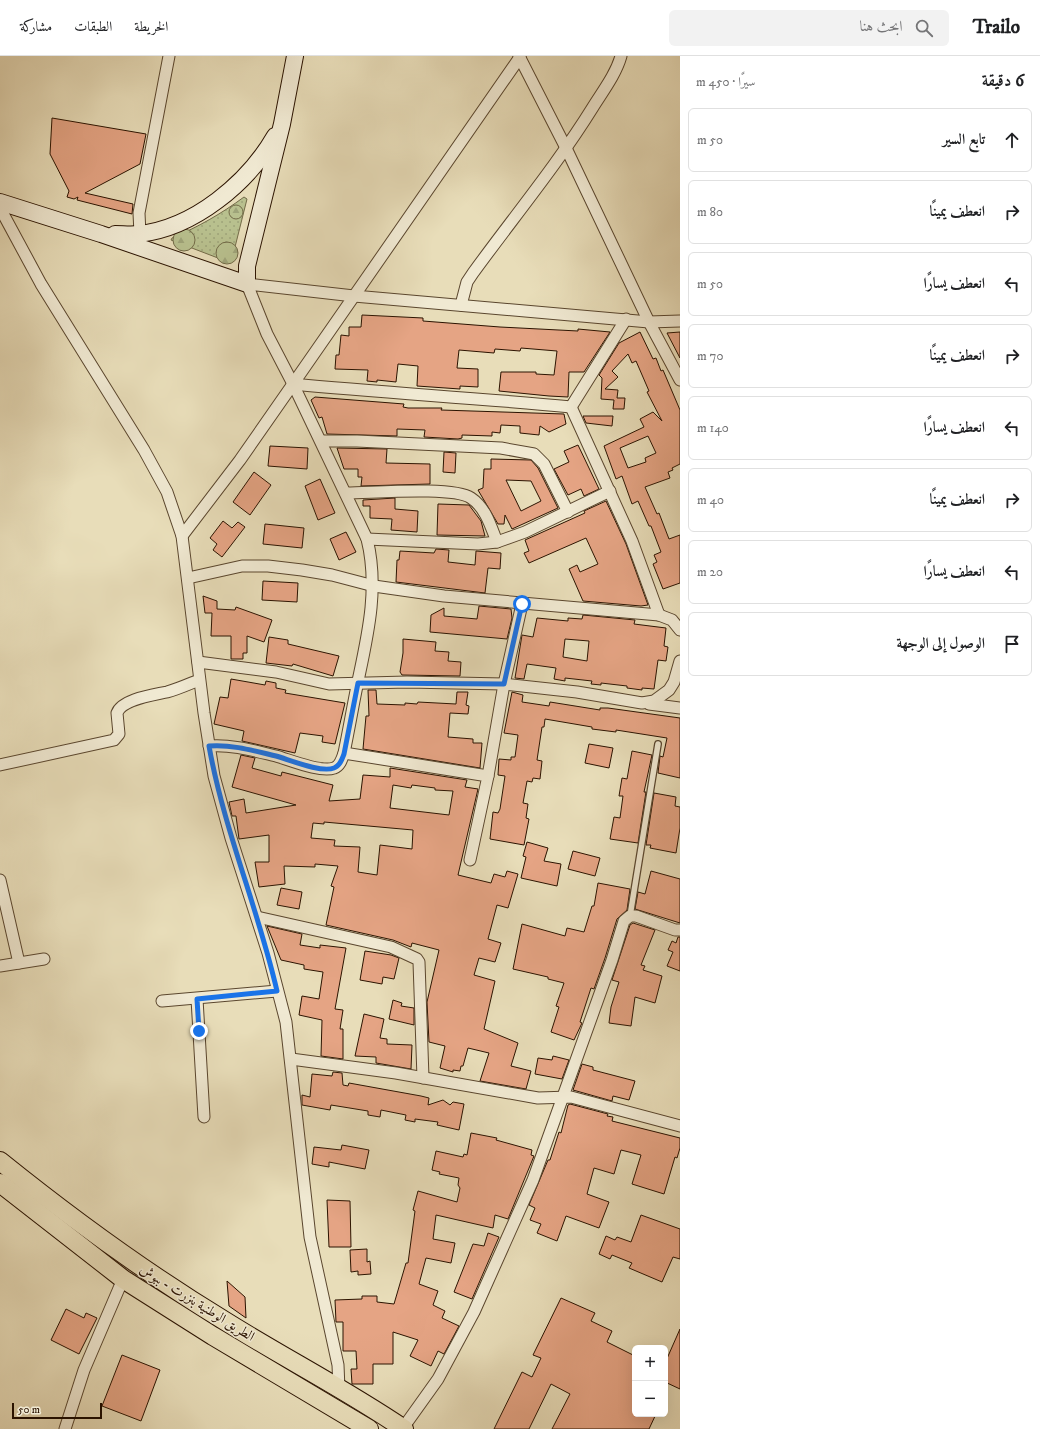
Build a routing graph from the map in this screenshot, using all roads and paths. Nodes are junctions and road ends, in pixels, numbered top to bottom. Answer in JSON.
{"nodes":[{"id":1,"x":169,"y":56,"type":"edge"},
{"id":2,"x":295,"y":56,"type":"edge"},
{"id":3,"x":621,"y":56,"type":"edge"},
{"id":4,"x":520,"y":57,"type":"edge"},
{"id":5,"x":282,"y":124,"type":"junction"},
{"id":6,"x":566,"y":148,"type":"junction"},
{"id":7,"x":0,"y":202,"type":"edge"},
{"id":8,"x":0,"y":208,"type":"edge"},
{"id":9,"x":101,"y":234,"type":"junction"},
{"id":10,"x":140,"y":234,"type":"junction"},
{"id":11,"x":247,"y":284,"type":"junction"},
{"id":12,"x":354,"y":296,"type":"junction"},
{"id":13,"x":461,"y":305,"type":"junction"},
{"id":14,"x":626,"y":319,"type":"junction"},
{"id":15,"x":680,"y":321,"type":"edge"},
{"id":16,"x":649,"y":322,"type":"junction"},
{"id":17,"x":680,"y":380,"type":"edge"},
{"id":18,"x":293,"y":384,"type":"junction"},
{"id":19,"x":571,"y":406,"type":"junction"},
{"id":20,"x":321,"y":441,"type":"junction"},
{"id":21,"x":610,"y":491,"type":"junction"},
{"id":22,"x":347,"y":494,"type":"junction"},
{"id":23,"x":568,"y":512,"type":"junction"},
{"id":24,"x":182,"y":536,"type":"junction"},
{"id":25,"x":367,"y":539,"type":"junction"},
{"id":26,"x":497,"y":542,"type":"junction"},
{"id":27,"x":188,"y":578,"type":"junction"},
{"id":28,"x":374,"y":586,"type":"junction"},
{"id":29,"x":522,"y":604,"type":"junction"},
{"id":30,"x":659,"y":614,"type":"junction"},
{"id":31,"x":680,"y":630,"type":"edge"},
{"id":32,"x":680,"y":661,"type":"edge"},
{"id":33,"x":198,"y":662,"type":"junction"},
{"id":34,"x":199,"y":680,"type":"junction"},
{"id":35,"x":358,"y":683,"type":"junction"},
{"id":36,"x":504,"y":684,"type":"junction"},
{"id":37,"x":642,"y":703,"type":"junction"},
{"id":38,"x":680,"y":708,"type":"edge"},
{"id":39,"x":658,"y":744,"type":"dead end"},
{"id":40,"x":209,"y":746,"type":"junction"},
{"id":41,"x":344,"y":754,"type":"junction"},
{"id":42,"x":0,"y":765,"type":"edge"},
{"id":43,"x":488,"y":776,"type":"junction"},
{"id":44,"x":470,"y":860,"type":"dead end"},
{"id":45,"x":0,"y":880,"type":"edge"},
{"id":46,"x":630,"y":916,"type":"junction"},
{"id":47,"x":257,"y":917,"type":"junction"},
{"id":48,"x":680,"y":930,"type":"edge"},
{"id":49,"x":44,"y":958,"type":"dead end"},
{"id":50,"x":19,"y":963,"type":"junction"},
{"id":51,"x":0,"y":966,"type":"edge"},
{"id":52,"x":277,"y":991,"type":"junction"},
{"id":53,"x":197,"y":999,"type":"junction"},
{"id":54,"x":162,"y":1001,"type":"dead end"},
{"id":55,"x":291,"y":1059,"type":"junction"},
{"id":56,"x":423,"y":1078,"type":"junction"},
{"id":57,"x":563,"y":1097,"type":"junction"},
{"id":58,"x":204,"y":1117,"type":"dead end"},
{"id":59,"x":680,"y":1126,"type":"edge"},
{"id":60,"x":0,"y":1161,"type":"edge"},
{"id":61,"x":0,"y":1183,"type":"edge"},
{"id":62,"x":123,"y":1278,"type":"junction"},
{"id":63,"x":339,"y":1389,"type":"junction"},
{"id":64,"x":65,"y":1429,"type":"edge"},
{"id":65,"x":369,"y":1429,"type":"edge"},
{"id":66,"x":404,"y":1429,"type":"edge"}],
"edges":[{"from":1,"to":10,"type":"street"},
{"from":2,"to":5,"type":"street"},
{"from":3,"to":6,"type":"street"},
{"from":4,"to":6,"type":"street"},
{"from":4,"to":12,"type":"street"},
{"from":5,"to":10,"type":"street"},
{"from":5,"to":11,"type":"street"},
{"from":6,"to":13,"type":"street"},
{"from":6,"to":16,"type":"street"},
{"from":7,"to":9,"type":"street"},
{"from":8,"to":24,"type":"street"},
{"from":9,"to":10,"type":"street"},
{"from":9,"to":11,"type":"street"},
{"from":11,"to":12,"type":"street"},
{"from":11,"to":18,"type":"street"},
{"from":12,"to":13,"type":"street"},
{"from":12,"to":18,"type":"street"},
{"from":13,"to":14,"type":"street"},
{"from":14,"to":16,"type":"street"},
{"from":14,"to":19,"type":"street"},
{"from":15,"to":16,"type":"street"},
{"from":16,"to":17,"type":"street"},
{"from":18,"to":19,"type":"street"},
{"from":18,"to":20,"type":"street"},
{"from":18,"to":24,"type":"street"},
{"from":19,"to":21,"type":"street"},
{"from":20,"to":22,"type":"street"},
{"from":20,"to":23,"type":"street"},
{"from":21,"to":23,"type":"street"},
{"from":21,"to":30,"type":"street"},
{"from":22,"to":25,"type":"street"},
{"from":22,"to":26,"type":"street"},
{"from":23,"to":26,"type":"street"},
{"from":24,"to":27,"type":"street"},
{"from":25,"to":26,"type":"street"},
{"from":25,"to":28,"type":"street"},
{"from":27,"to":28,"type":"street"},
{"from":27,"to":33,"type":"street"},
{"from":28,"to":29,"type":"street"},
{"from":28,"to":35,"type":"street"},
{"from":29,"to":30,"type":"street"},
{"from":29,"to":36,"type":"street"},
{"from":30,"to":31,"type":"street"},
{"from":32,"to":37,"type":"street"},
{"from":33,"to":34,"type":"street"},
{"from":33,"to":35,"type":"street"},
{"from":34,"to":40,"type":"street"},
{"from":34,"to":42,"type":"street"},
{"from":35,"to":36,"type":"street"},
{"from":35,"to":41,"type":"street"},
{"from":36,"to":37,"type":"street"},
{"from":36,"to":43,"type":"street"},
{"from":37,"to":38,"type":"street"},
{"from":39,"to":46,"type":"lane"},
{"from":40,"to":41,"type":"street"},
{"from":40,"to":47,"type":"street"},
{"from":41,"to":43,"type":"street"},
{"from":43,"to":44,"type":"street"},
{"from":45,"to":50,"type":"street"},
{"from":46,"to":48,"type":"street"},
{"from":46,"to":57,"type":"street"},
{"from":47,"to":52,"type":"street"},
{"from":47,"to":56,"type":"street"},
{"from":49,"to":50,"type":"street"},
{"from":50,"to":51,"type":"street"},
{"from":52,"to":53,"type":"street"},
{"from":52,"to":55,"type":"street"},
{"from":53,"to":54,"type":"street"},
{"from":53,"to":58,"type":"street"},
{"from":55,"to":56,"type":"street"},
{"from":55,"to":63,"type":"street"},
{"from":56,"to":57,"type":"street"},
{"from":57,"to":59,"type":"street"},
{"from":57,"to":66,"type":"street"},
{"from":60,"to":63,"type":"main road","name":"الطريق الوطنية بنزرت - ببوش"},
{"from":61,"to":62,"type":"main road","name":"الطريق الوطنية بنزرت - ببوش"},
{"from":62,"to":64,"type":"street"},
{"from":62,"to":65,"type":"main road","name":"الطريق الوطنية بنزرت - ببوش"},
{"from":63,"to":66,"type":"main road","name":"الطريق الوطنية بنزرت - ببوش"}]}
